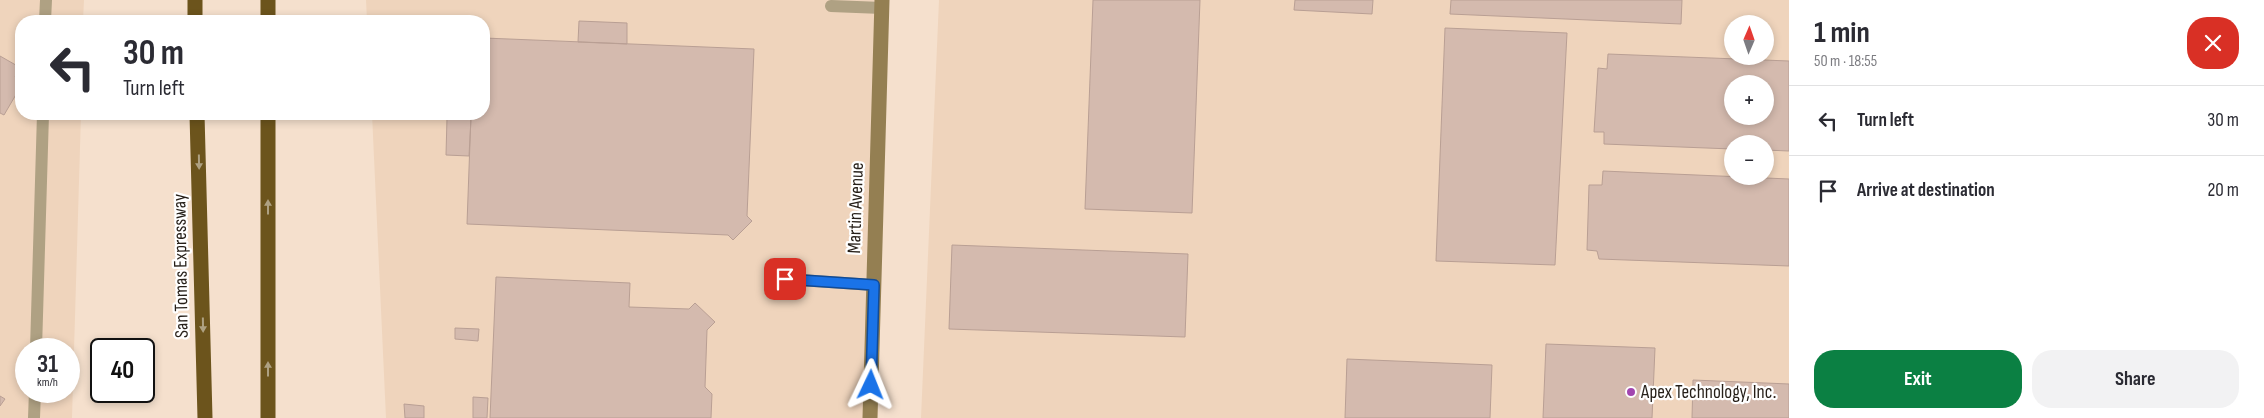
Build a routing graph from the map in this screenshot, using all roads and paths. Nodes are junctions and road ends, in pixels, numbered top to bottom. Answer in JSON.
{"nodes":[{"id":1,"x":46,"y":0,"type":"edge"},
{"id":2,"x":195,"y":0,"type":"edge"},
{"id":3,"x":268,"y":0,"type":"edge"},
{"id":4,"x":882,"y":4,"type":"edge"},
{"id":5,"x":831,"y":6,"type":"dead end"},
{"id":6,"x":46,"y":15,"type":"edge"},
{"id":7,"x":195,"y":15,"type":"edge"},
{"id":8,"x":268,"y":15,"type":"edge"},
{"id":9,"x":43,"y":120,"type":"edge"},
{"id":10,"x":198,"y":120,"type":"edge"},
{"id":11,"x":268,"y":120,"type":"edge"},
{"id":12,"x":785,"y":279,"type":"dead end"},
{"id":13,"x":874,"y":285,"type":"junction"},
{"id":14,"x":36,"y":338,"type":"edge"},
{"id":15,"x":35,"y":403,"type":"edge"},
{"id":16,"x":34,"y":418,"type":"edge"},
{"id":17,"x":205,"y":418,"type":"edge"},
{"id":18,"x":268,"y":418,"type":"edge"},
{"id":19,"x":870,"y":418,"type":"edge"}],
"edges":[{"from":1,"to":6,"type":"lane"},
{"from":2,"to":7,"type":"highway"},
{"from":3,"to":8,"type":"highway"},
{"from":4,"to":5,"type":"lane"},
{"from":4,"to":13,"type":"street","name":"Martin Avenue"},
{"from":9,"to":14,"type":"lane"},
{"from":10,"to":17,"type":"highway","name":"San Tomas Expressway","one_way":true},
{"from":18,"to":11,"type":"highway","one_way":true},
{"from":12,"to":13,"type":"lane"},
{"from":13,"to":19,"type":"street","name":"Martin Avenue"},
{"from":15,"to":16,"type":"lane"}]}
